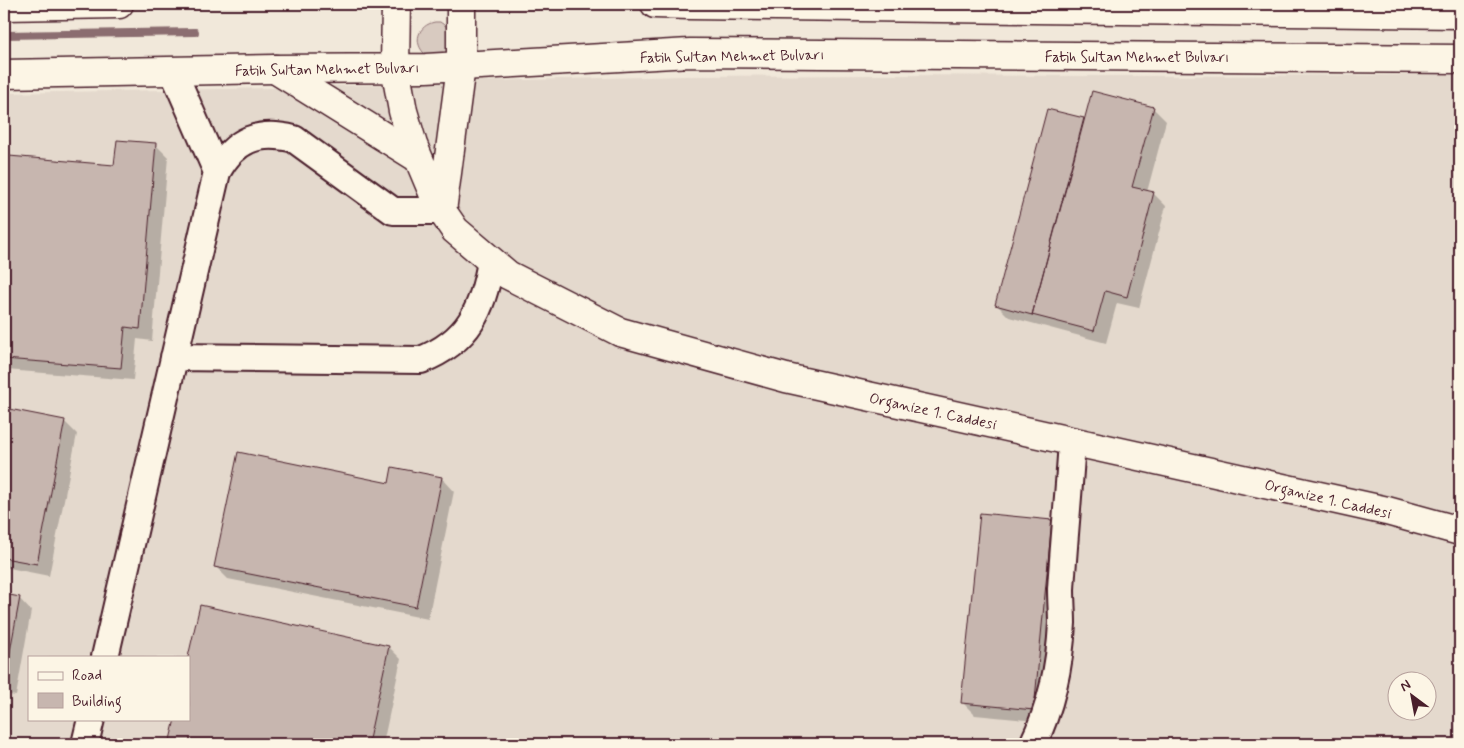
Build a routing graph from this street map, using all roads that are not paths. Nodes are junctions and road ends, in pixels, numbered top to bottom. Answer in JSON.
{"nodes":[{"id":1,"x":119,"y":4,"type":"edge"},
{"id":2,"x":396,"y":4,"type":"edge"},
{"id":3,"x":461,"y":4,"type":"edge"},
{"id":4,"x":655,"y":4,"type":"edge"},
{"id":5,"x":4,"y":6,"type":"edge"},
{"id":6,"x":1460,"y":14,"type":"edge"},
{"id":7,"x":1460,"y":59,"type":"edge"},
{"id":8,"x":461,"y":66,"type":"junction"},
{"id":9,"x":395,"y":67,"type":"junction"},
{"id":10,"x":275,"y":69,"type":"junction"},
{"id":11,"x":173,"y":71,"type":"junction"},
{"id":12,"x":4,"y":74,"type":"edge"},
{"id":13,"x":418,"y":158,"type":"junction"},
{"id":14,"x":217,"y":172,"type":"junction"},
{"id":15,"x":442,"y":210,"type":"junction"},
{"id":16,"x":491,"y":261,"type":"junction"},
{"id":17,"x":174,"y":358,"type":"junction"},
{"id":18,"x":1072,"y":442,"type":"junction"},
{"id":19,"x":1460,"y":531,"type":"edge"},
{"id":20,"x":105,"y":656,"type":"edge"},
{"id":21,"x":91,"y":720,"type":"edge"},
{"id":22,"x":85,"y":744,"type":"edge"},
{"id":23,"x":1033,"y":744,"type":"edge"}],
"edges":[{"from":1,"to":5,"type":"main road"},
{"from":2,"to":9,"type":"main road","name":"Organize 1. Caddesi"},
{"from":3,"to":8,"type":"main road"},
{"from":4,"to":6,"type":"main road"},
{"from":7,"to":8,"type":"main road","name":"Fatih Sultan Mehmet Bulvarı"},
{"from":8,"to":9,"type":"main road","name":"Fatih Sultan Mehmet Bulvarı"},
{"from":8,"to":15,"type":"main road"},
{"from":9,"to":10,"type":"main road","name":"Fatih Sultan Mehmet Bulvarı"},
{"from":9,"to":13,"type":"main road","name":"Organize 1. Caddesi"},
{"from":10,"to":11,"type":"main road","name":"Fatih Sultan Mehmet Bulvarı"},
{"from":10,"to":13,"type":"main road"},
{"from":11,"to":12,"type":"main road","name":"Fatih Sultan Mehmet Bulvarı"},
{"from":11,"to":14,"type":"street"},
{"from":13,"to":15,"type":"main road","name":"Organize 1. Caddesi"},
{"from":14,"to":15,"type":"street"},
{"from":14,"to":17,"type":"street"},
{"from":15,"to":16,"type":"main road","name":"Organize 1. Caddesi"},
{"from":16,"to":17,"type":"street"},
{"from":16,"to":18,"type":"main road","name":"Organize 1. Caddesi"},
{"from":17,"to":20,"type":"street"},
{"from":18,"to":19,"type":"main road","name":"Organize 1. Caddesi"},
{"from":18,"to":23,"type":"street"},
{"from":21,"to":22,"type":"street"}]}
